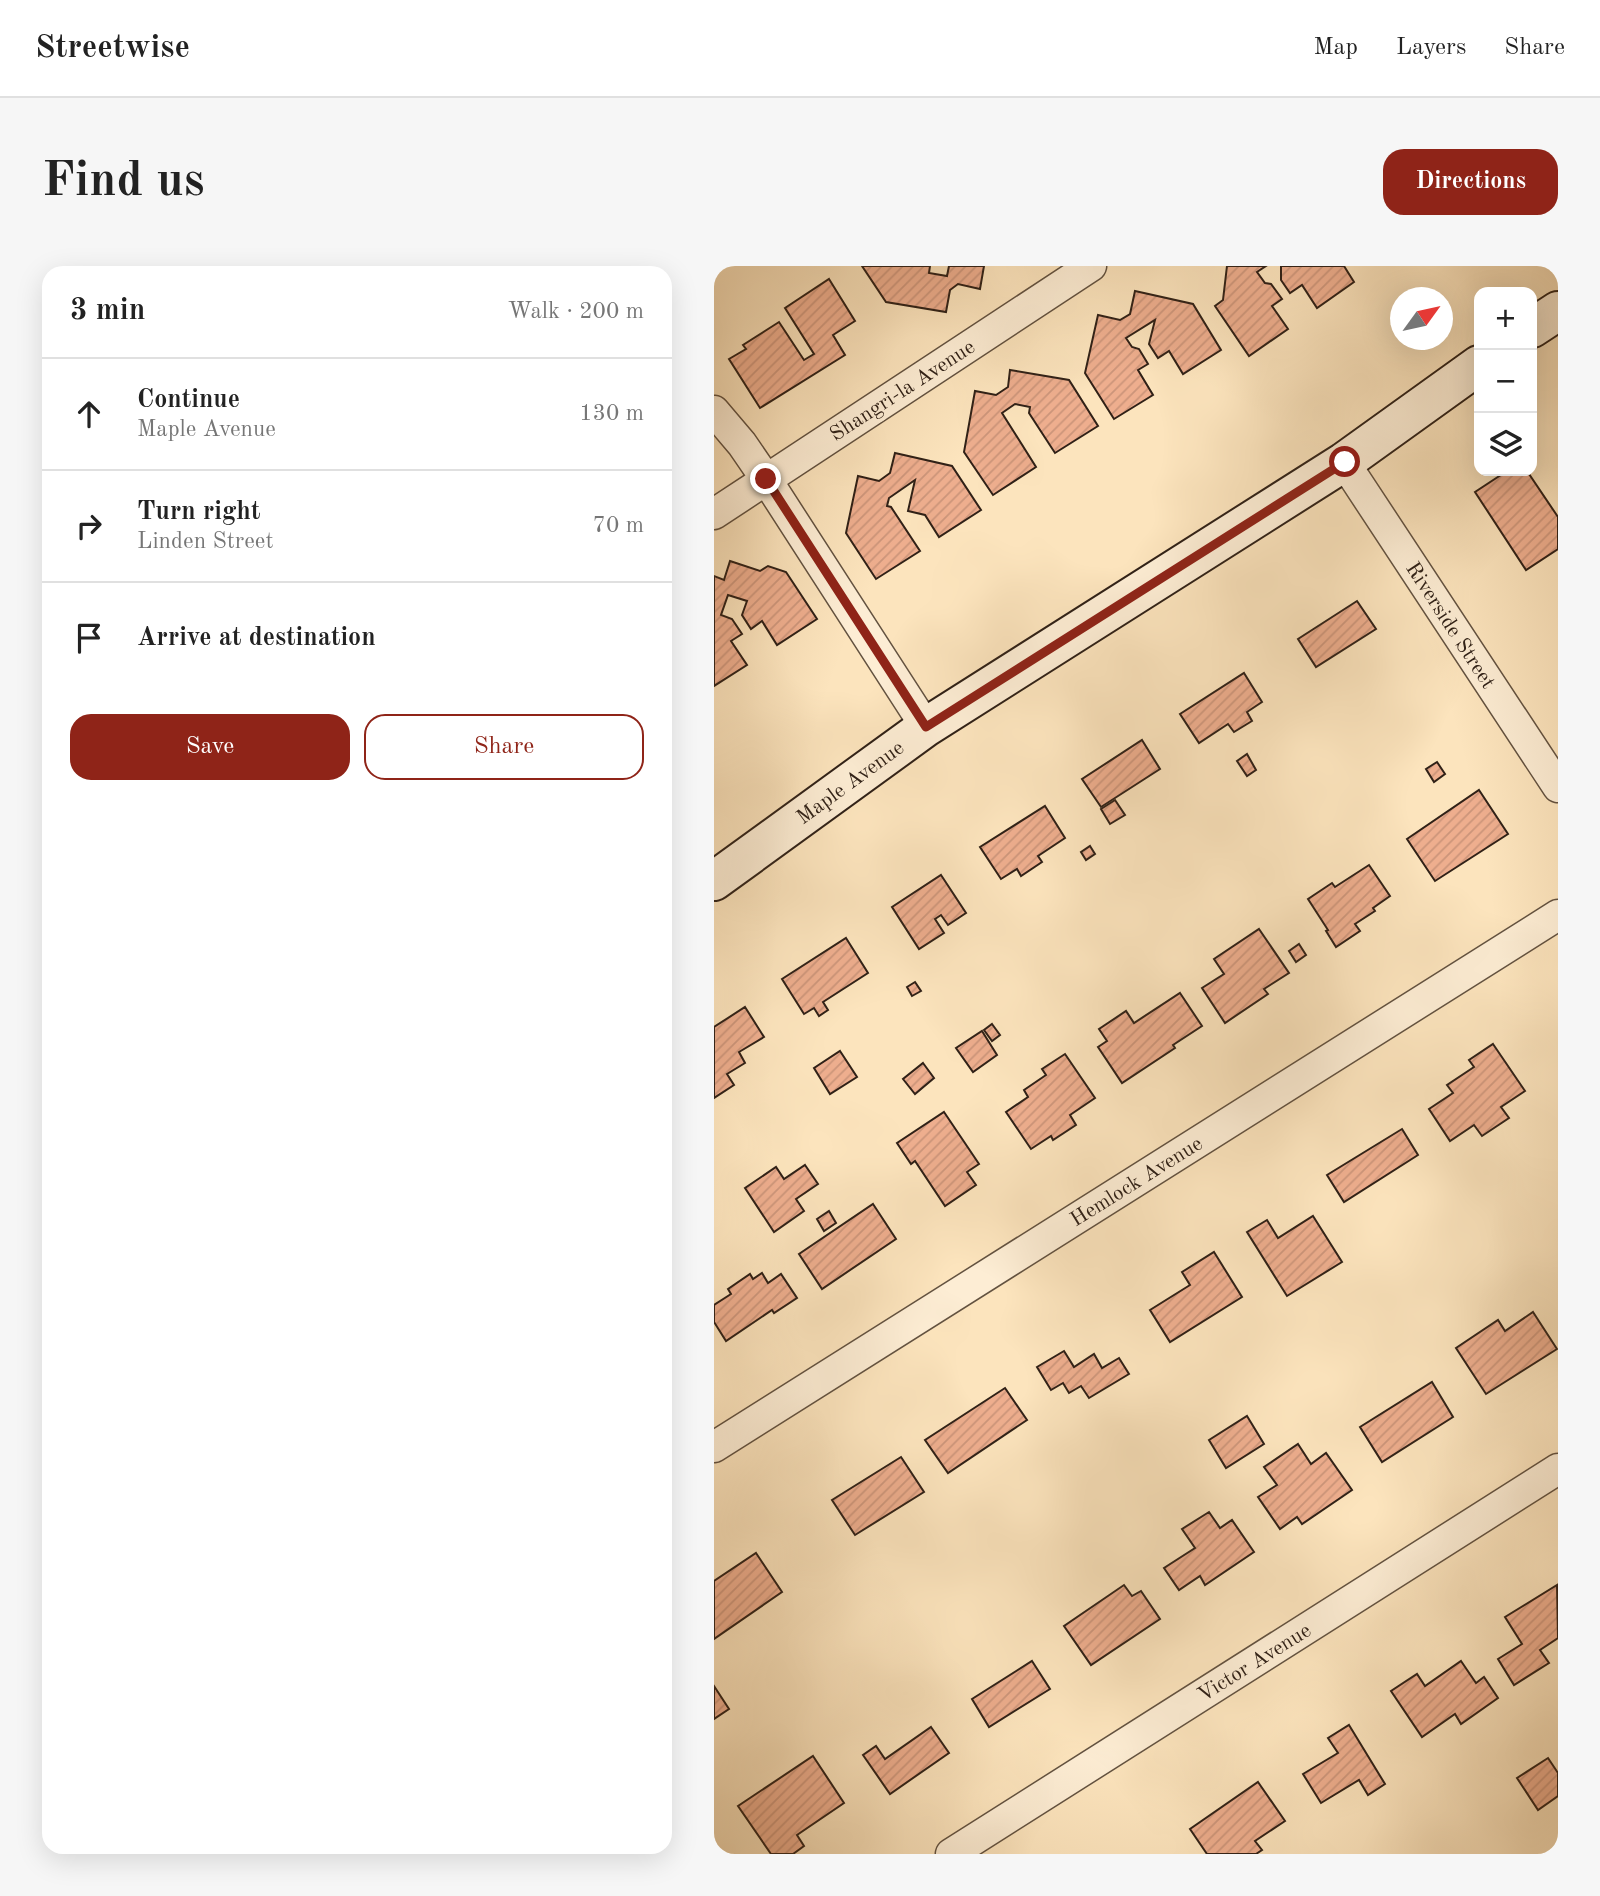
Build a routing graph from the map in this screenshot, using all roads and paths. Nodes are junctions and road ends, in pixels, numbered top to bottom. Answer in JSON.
{"nodes":[{"id":1,"x":1091,"y":266,"type":"edge"},
{"id":2,"x":1558,"y":311,"type":"edge"},
{"id":3,"x":1537,"y":325,"type":"edge"},
{"id":4,"x":1474,"y":369,"type":"edge"},
{"id":5,"x":714,"y":411,"type":"edge"},
{"id":6,"x":1345,"y":462,"type":"junction"},
{"id":7,"x":766,"y":479,"type":"junction"},
{"id":8,"x":714,"y":514,"type":"edge"},
{"id":9,"x":926,"y":727,"type":"junction"},
{"id":10,"x":1558,"y":787,"type":"edge"},
{"id":11,"x":714,"y":881,"type":"edge"},
{"id":12,"x":1558,"y":915,"type":"edge"},
{"id":13,"x":714,"y":1447,"type":"edge"},
{"id":14,"x":1558,"y":1469,"type":"edge"},
{"id":15,"x":951,"y":1854,"type":"edge"}],
"edges":[{"from":1,"to":7,"type":"street","name":"Shangri-la Avenue"},
{"from":2,"to":3,"type":"street"},
{"from":4,"to":6,"type":"street","name":"Maple Avenue"},
{"from":5,"to":7,"type":"street"},
{"from":6,"to":9,"type":"street","name":"Maple Avenue"},
{"from":6,"to":10,"type":"street","name":"Riverside Street"},
{"from":7,"to":8,"type":"street","name":"Shangri-la Avenue"},
{"from":7,"to":9,"type":"street"},
{"from":9,"to":11,"type":"street","name":"Maple Avenue"},
{"from":12,"to":13,"type":"street","name":"Hemlock Avenue"},
{"from":14,"to":15,"type":"street","name":"Victor Avenue"}]}
